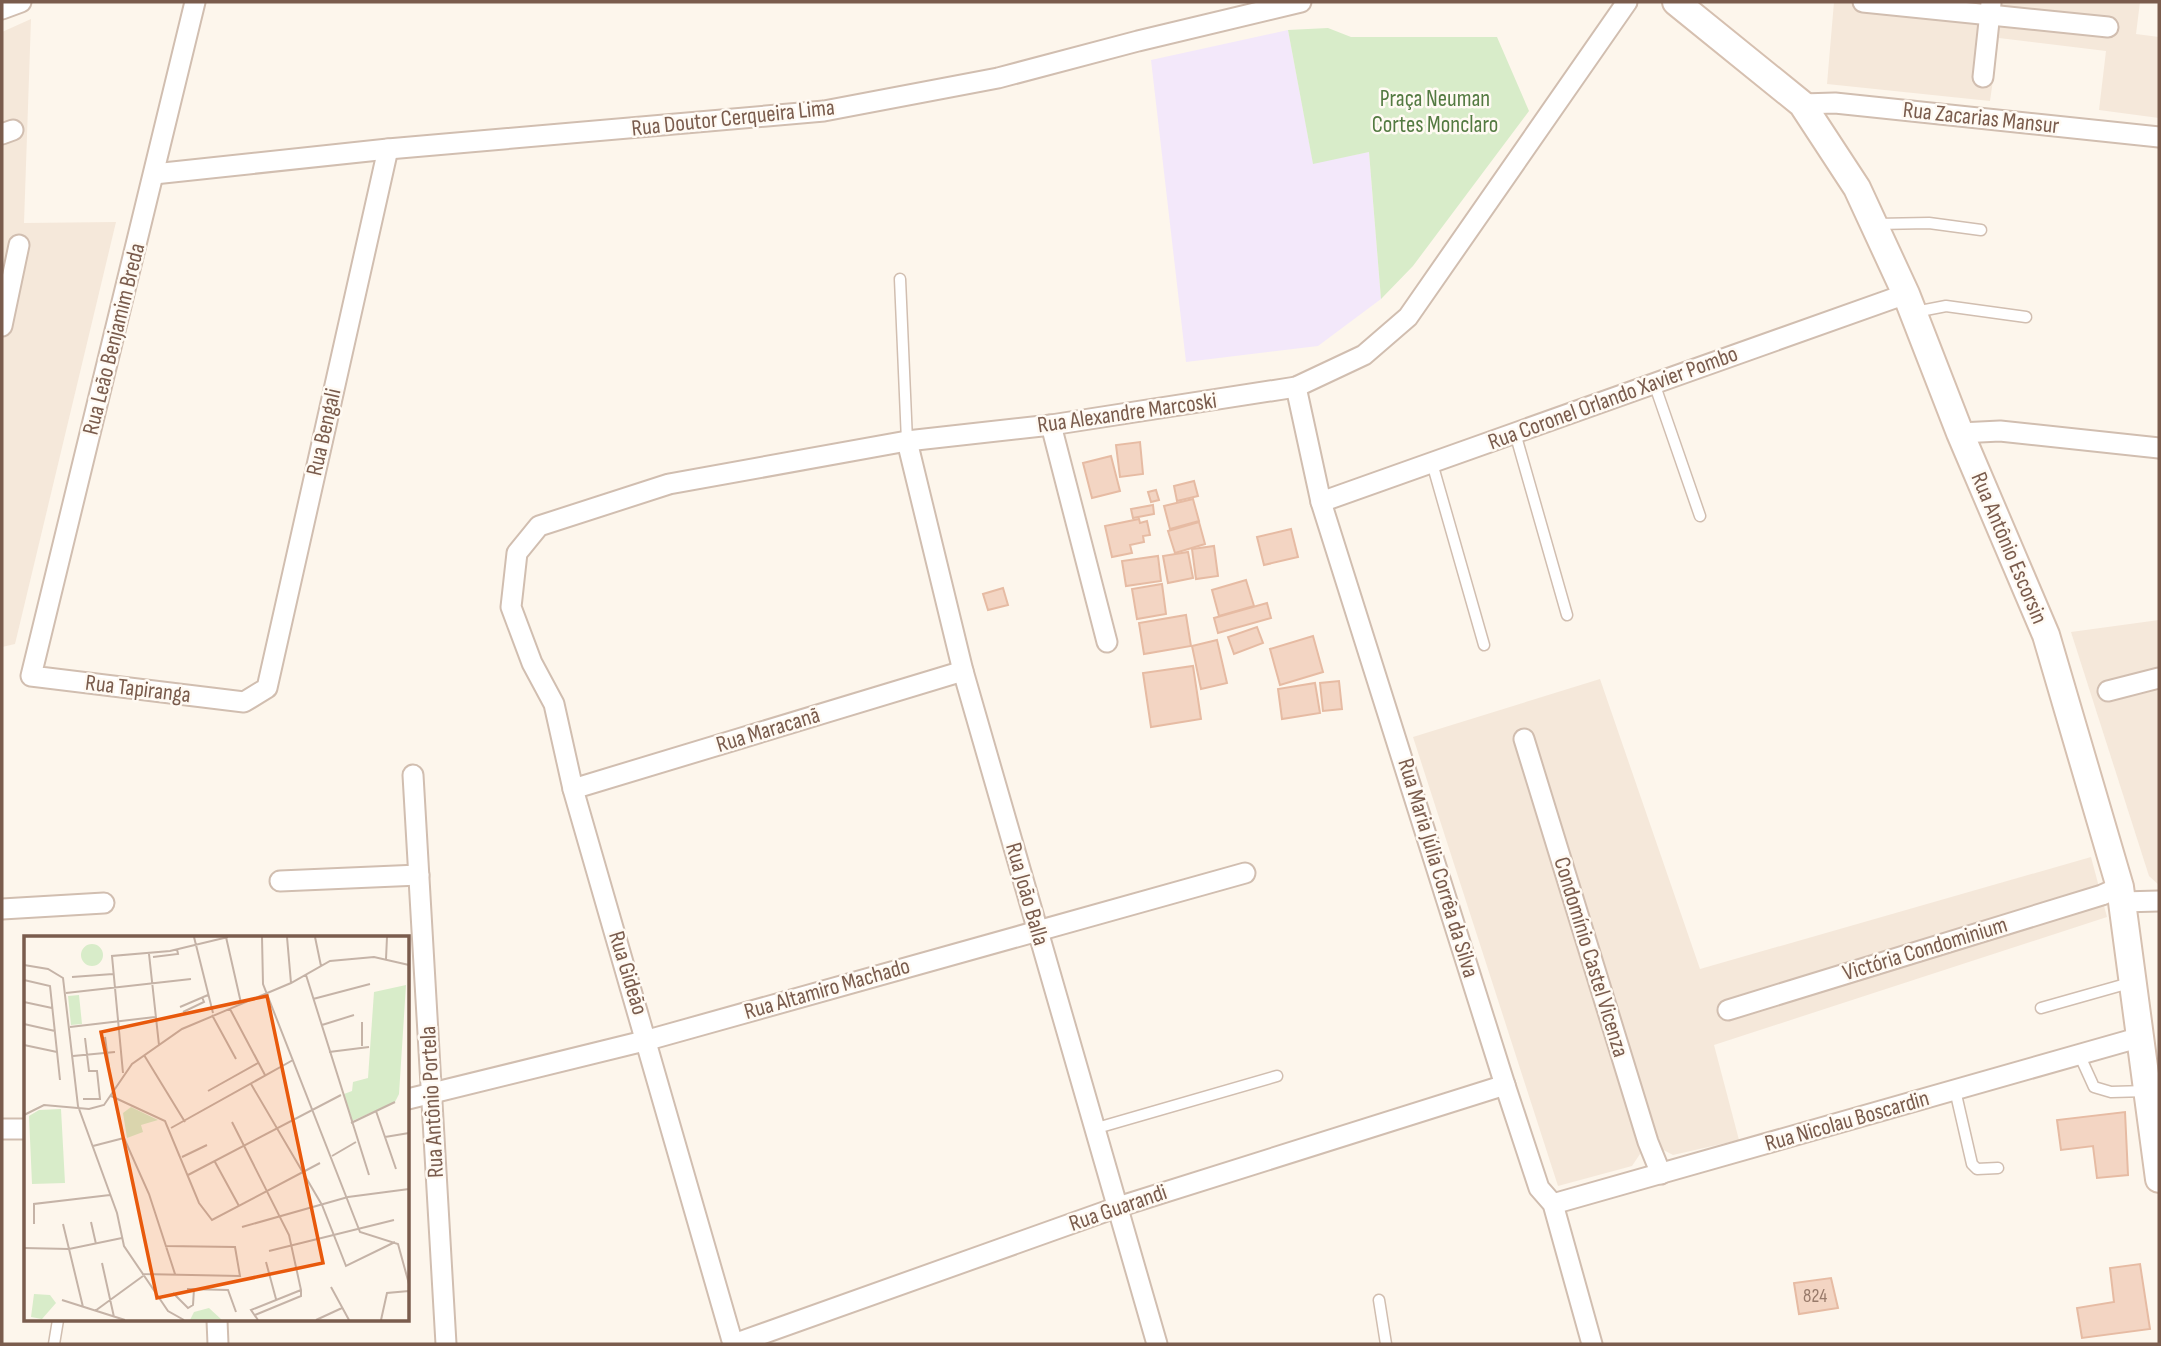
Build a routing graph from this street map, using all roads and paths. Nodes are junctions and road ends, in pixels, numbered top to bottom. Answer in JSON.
{"nodes":[{"id":1,"x":21,"y":2,"type":"edge"},
{"id":2,"x":195,"y":2,"type":"edge"},
{"id":3,"x":1301,"y":2,"type":"edge"},
{"id":4,"x":1628,"y":2,"type":"edge"},
{"id":5,"x":1676,"y":2,"type":"edge"},
{"id":6,"x":1863,"y":2,"type":"edge"},
{"id":7,"x":1990,"y":8,"type":"edge"},
{"id":8,"x":2,"y":9,"type":"edge"},
{"id":9,"x":2108,"y":27,"type":"dead end"},
{"id":10,"x":1983,"y":77,"type":"dead end"},
{"id":11,"x":1802,"y":104,"type":"junction"},
{"id":12,"x":2159,"y":138,"type":"edge"},
{"id":13,"x":388,"y":149,"type":"junction"},
{"id":14,"x":155,"y":174,"type":"junction"},
{"id":15,"x":1874,"y":225,"type":"junction"},
{"id":16,"x":1981,"y":230,"type":"dead end"},
{"id":17,"x":19,"y":246,"type":"dead end"},
{"id":18,"x":900,"y":279,"type":"dead end"},
{"id":19,"x":6,"y":296,"type":"edge"},
{"id":20,"x":1909,"y":303,"type":"junction"},
{"id":21,"x":2026,"y":317,"type":"dead end"},
{"id":22,"x":2,"y":326,"type":"edge"},
{"id":23,"x":1654,"y":383,"type":"junction"},
{"id":24,"x":1296,"y":387,"type":"junction"},
{"id":25,"x":1051,"y":425,"type":"junction"},
{"id":26,"x":1514,"y":433,"type":"junction"},
{"id":27,"x":1960,"y":433,"type":"junction"},
{"id":28,"x":907,"y":441,"type":"junction"},
{"id":29,"x":2159,"y":448,"type":"edge"},
{"id":30,"x":1432,"y":463,"type":"junction"},
{"id":31,"x":1321,"y":502,"type":"junction"},
{"id":32,"x":1700,"y":516,"type":"dead end"},
{"id":33,"x":510,"y":607,"type":"joint"},
{"id":34,"x":1567,"y":615,"type":"dead end"},
{"id":35,"x":1107,"y":642,"type":"dead end"},
{"id":36,"x":1484,"y":645,"type":"dead end"},
{"id":37,"x":963,"y":671,"type":"junction"},
{"id":38,"x":31,"y":676,"type":"joint"},
{"id":39,"x":2159,"y":678,"type":"edge"},
{"id":40,"x":2108,"y":691,"type":"dead end"},
{"id":41,"x":244,"y":702,"type":"joint"},
{"id":42,"x":1524,"y":739,"type":"dead end"},
{"id":43,"x":413,"y":775,"type":"dead end"},
{"id":44,"x":573,"y":789,"type":"junction"},
{"id":45,"x":1245,"y":873,"type":"dead end"},
{"id":46,"x":419,"y":875,"type":"junction"},
{"id":47,"x":280,"y":881,"type":"dead end"},
{"id":48,"x":2121,"y":895,"type":"junction"},
{"id":49,"x":2159,"y":901,"type":"edge"},
{"id":50,"x":104,"y":903,"type":"dead end"},
{"id":51,"x":2,"y":909,"type":"edge"},
{"id":52,"x":1036,"y":929,"type":"junction"},
{"id":53,"x":2133,"y":982,"type":"junction"},
{"id":54,"x":2041,"y":1008,"type":"dead end"},
{"id":55,"x":1728,"y":1010,"type":"dead end"},
{"id":56,"x":2141,"y":1037,"type":"junction"},
{"id":57,"x":648,"y":1040,"type":"junction"},
{"id":58,"x":2079,"y":1054,"type":"junction"},
{"id":59,"x":1277,"y":1076,"type":"dead end"},
{"id":60,"x":1505,"y":1085,"type":"junction"},
{"id":61,"x":1955,"y":1090,"type":"junction"},
{"id":62,"x":2147,"y":1091,"type":"junction"},
{"id":63,"x":432,"y":1094,"type":"junction"},
{"id":64,"x":410,"y":1099,"type":"edge"},
{"id":65,"x":1097,"y":1128,"type":"junction"},
{"id":66,"x":2,"y":1129,"type":"edge"},
{"id":67,"x":24,"y":1129,"type":"edge"},
{"id":68,"x":2156,"y":1141,"type":"edge"},
{"id":69,"x":1998,"y":1168,"type":"dead end"},
{"id":70,"x":1661,"y":1174,"type":"junction"},
{"id":71,"x":2159,"y":1179,"type":"edge"},
{"id":72,"x":1553,"y":1204,"type":"junction"},
{"id":73,"x":1118,"y":1207,"type":"junction"},
{"id":74,"x":1379,"y":1300,"type":"dead end"},
{"id":75,"x":58,"y":1322,"type":"edge"},
{"id":76,"x":217,"y":1322,"type":"edge"},
{"id":77,"x":54,"y":1344,"type":"edge"},
{"id":78,"x":218,"y":1344,"type":"edge"},
{"id":79,"x":446,"y":1344,"type":"edge"},
{"id":80,"x":733,"y":1344,"type":"edge"},
{"id":81,"x":1157,"y":1344,"type":"edge"},
{"id":82,"x":1386,"y":1344,"type":"edge"},
{"id":83,"x":1592,"y":1344,"type":"edge"}],
"edges":[{"from":1,"to":8,"type":"street"},
{"from":2,"to":14,"type":"street","name":"Rua Leão Benjamim Breda"},
{"from":3,"to":13,"type":"street","name":"Rua Doutor Cerqueira Lima"},
{"from":4,"to":24,"type":"street","name":"Rua Alexandre Marcoski"},
{"from":5,"to":11,"type":"main road","name":"Rua Antônio Escorsin"},
{"from":6,"to":7,"type":"street"},
{"from":7,"to":9,"type":"street"},
{"from":7,"to":10,"type":"street"},
{"from":11,"to":12,"type":"street","name":"Rua Zacarias Mansur"},
{"from":11,"to":15,"type":"main road","name":"Rua Antônio Escorsin"},
{"from":13,"to":14,"type":"street","name":"Rua Doutor Cerqueira Lima"},
{"from":13,"to":41,"type":"street","name":"Rua Bengali"},
{"from":14,"to":38,"type":"street","name":"Rua Leão Benjamim Breda"},
{"from":15,"to":16,"type":"lane"},
{"from":15,"to":20,"type":"main road","name":"Rua Antônio Escorsin"},
{"from":17,"to":19,"type":"street"},
{"from":18,"to":28,"type":"lane"},
{"from":19,"to":22,"type":"street"},
{"from":20,"to":21,"type":"lane"},
{"from":20,"to":23,"type":"street","name":"Rua Coronel Orlando Xavier Pombo"},
{"from":20,"to":27,"type":"main road","name":"Rua Antônio Escorsin"},
{"from":23,"to":26,"type":"street","name":"Rua Coronel Orlando Xavier Pombo"},
{"from":23,"to":32,"type":"lane"},
{"from":24,"to":25,"type":"street","name":"Rua Alexandre Marcoski"},
{"from":24,"to":31,"type":"street","name":"Rua Maria Júlia Corrêa da Silva"},
{"from":25,"to":28,"type":"street","name":"Rua Alexandre Marcoski"},
{"from":25,"to":35,"type":"street"},
{"from":26,"to":30,"type":"street","name":"Rua Coronel Orlando Xavier Pombo"},
{"from":26,"to":34,"type":"lane"},
{"from":27,"to":29,"type":"street"},
{"from":27,"to":48,"type":"main road","name":"Rua Antônio Escorsin"},
{"from":28,"to":33,"type":"street","name":"Rua Alexandre Marcoski"},
{"from":28,"to":37,"type":"street","name":"Rua João Balla"},
{"from":30,"to":31,"type":"street","name":"Rua Coronel Orlando Xavier Pombo"},
{"from":30,"to":36,"type":"lane"},
{"from":31,"to":60,"type":"street","name":"Rua Maria Júlia Corrêa da Silva"},
{"from":33,"to":44,"type":"street","name":"Rua Gideão"},
{"from":37,"to":44,"type":"street","name":"Rua Maracanã"},
{"from":37,"to":52,"type":"street","name":"Rua João Balla"},
{"from":38,"to":41,"type":"street","name":"Rua Tapiranga"},
{"from":39,"to":40,"type":"street"},
{"from":42,"to":70,"type":"street","name":"Condomínio Castel Vicenza"},
{"from":43,"to":46,"type":"street","name":"Rua Antônio Portela"},
{"from":44,"to":57,"type":"street","name":"Rua Gideão"},
{"from":45,"to":52,"type":"street","name":"Rua Altamiro Machado"},
{"from":46,"to":47,"type":"street"},
{"from":46,"to":63,"type":"street","name":"Rua Antônio Portela"},
{"from":48,"to":49,"type":"street","name":"Victória Condominium"},
{"from":48,"to":53,"type":"main road","name":"Rua Antônio Escorsin"},
{"from":48,"to":55,"type":"street","name":"Victória Condominium"},
{"from":50,"to":51,"type":"street"},
{"from":52,"to":57,"type":"street","name":"Rua Altamiro Machado"},
{"from":52,"to":65,"type":"street","name":"Rua João Balla"},
{"from":53,"to":54,"type":"lane"},
{"from":53,"to":56,"type":"main road","name":"Rua Antônio Escorsin"},
{"from":56,"to":58,"type":"street","name":"Rua Nicolau Boscardin"},
{"from":56,"to":62,"type":"main road","name":"Rua Antônio Escorsin"},
{"from":57,"to":63,"type":"street","name":"Rua Altamiro Machado"},
{"from":57,"to":80,"type":"street","name":"Rua Gideão"},
{"from":58,"to":61,"type":"street","name":"Rua Nicolau Boscardin"},
{"from":58,"to":62,"type":"lane"},
{"from":59,"to":65,"type":"lane"},
{"from":60,"to":72,"type":"street","name":"Rua Maria Júlia Corrêa da Silva"},
{"from":60,"to":73,"type":"street","name":"Rua Guarandi"},
{"from":61,"to":69,"type":"lane"},
{"from":61,"to":70,"type":"street","name":"Rua Nicolau Boscardin"},
{"from":62,"to":68,"type":"main road","name":"Rua Antônio Escorsin"},
{"from":63,"to":64,"type":"street","name":"Rua Altamiro Machado"},
{"from":63,"to":79,"type":"street","name":"Rua Antônio Portela"},
{"from":65,"to":73,"type":"street","name":"Rua João Balla"},
{"from":66,"to":67,"type":"street"},
{"from":68,"to":71,"type":"main road","name":"Rua Antônio Escorsin"},
{"from":70,"to":72,"type":"street","name":"Rua Nicolau Boscardin"},
{"from":72,"to":83,"type":"street","name":"Rua Maria Júlia Corrêa da Silva"},
{"from":73,"to":80,"type":"street","name":"Rua Guarandi"},
{"from":73,"to":81,"type":"street","name":"Rua João Balla"},
{"from":74,"to":82,"type":"lane"},
{"from":75,"to":77,"type":"lane"},
{"from":76,"to":78,"type":"street"}]}
